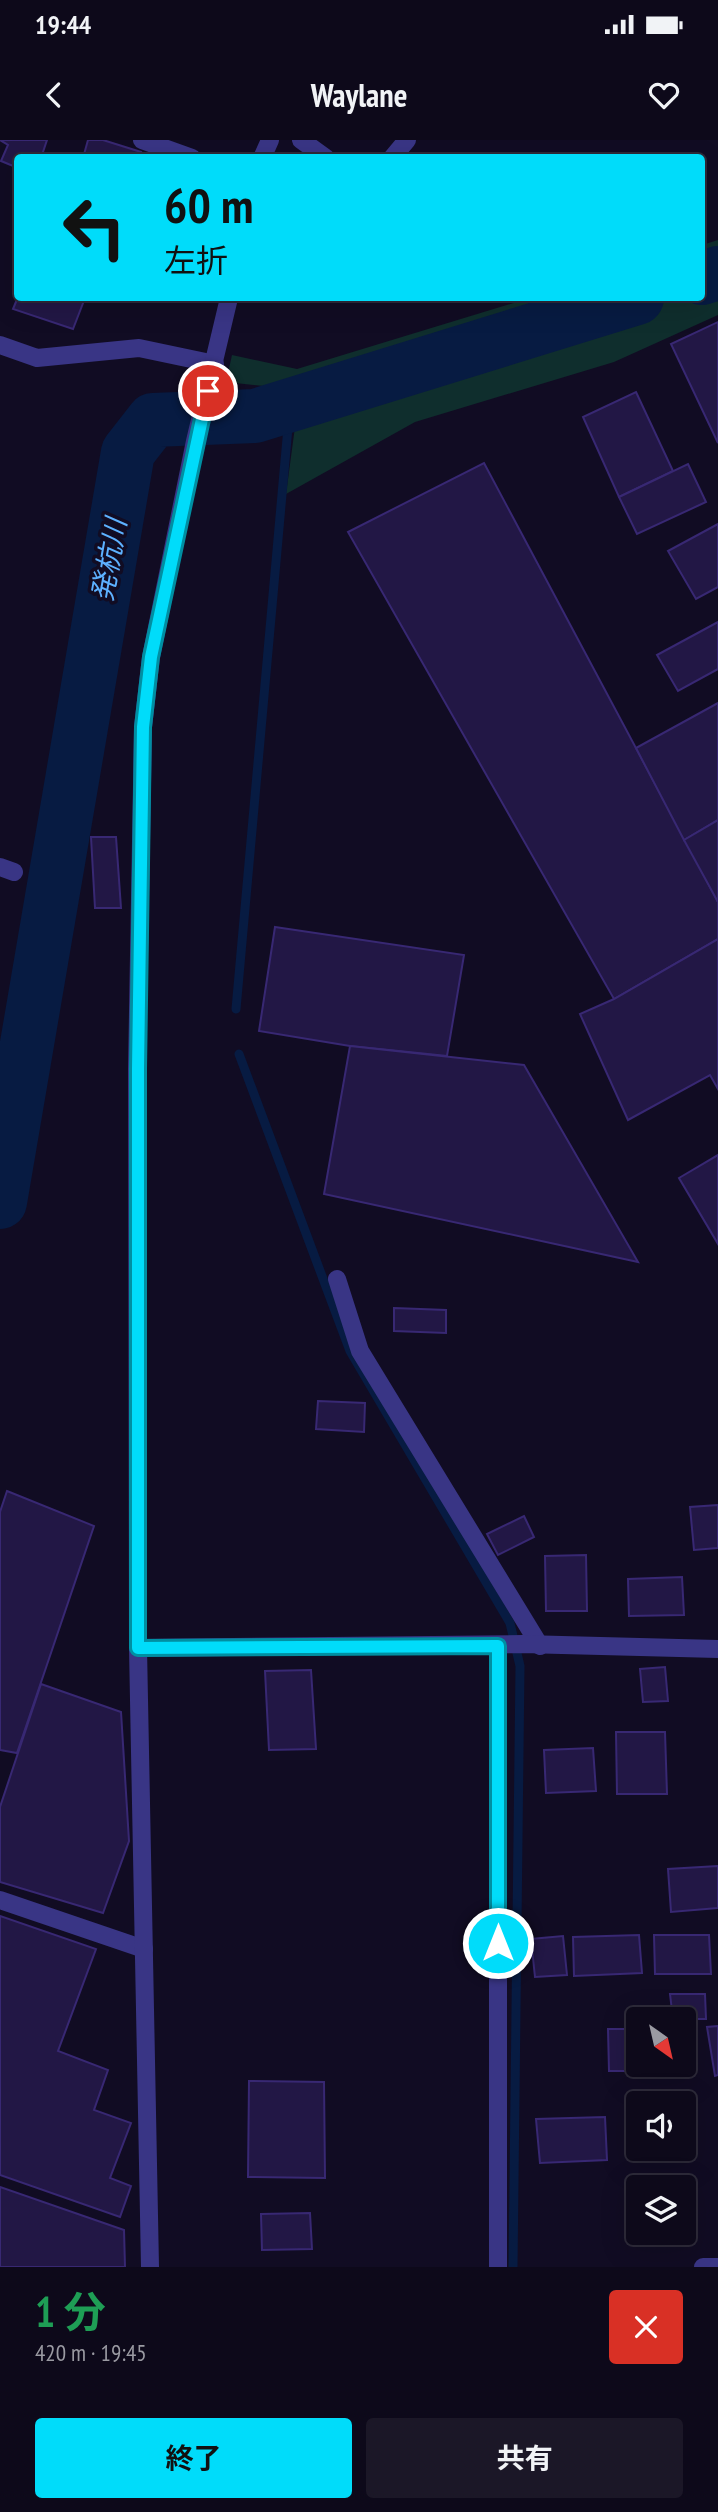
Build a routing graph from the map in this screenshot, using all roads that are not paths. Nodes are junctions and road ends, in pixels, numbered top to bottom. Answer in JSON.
{"nodes":[{"id":1,"x":142,"y":140,"type":"edge"},
{"id":2,"x":301,"y":140,"type":"edge"},
{"id":3,"x":407,"y":140,"type":"edge"},
{"id":4,"x":181,"y":154,"type":"edge"},
{"id":5,"x":320,"y":154,"type":"edge"},
{"id":6,"x":395,"y":154,"type":"edge"},
{"id":7,"x":228,"y":301,"type":"edge"},
{"id":8,"x":0,"y":345,"type":"edge"},
{"id":9,"x":215,"y":365,"type":"junction"},
{"id":10,"x":337,"y":1279,"type":"dead end"},
{"id":11,"x":518,"y":1645,"type":"junction"},
{"id":12,"x":138,"y":1648,"type":"junction"},
{"id":13,"x":718,"y":1649,"type":"edge"},
{"id":14,"x":0,"y":1900,"type":"edge"},
{"id":15,"x":144,"y":1949,"type":"junction"},
{"id":16,"x":718,"y":2266,"type":"edge"},
{"id":17,"x":150,"y":2267,"type":"edge"},
{"id":18,"x":498,"y":2267,"type":"edge"},
{"id":19,"x":703,"y":2267,"type":"edge"}],
"edges":[{"from":1,"to":4,"type":"street"},
{"from":2,"to":5,"type":"street"},
{"from":3,"to":6,"type":"street"},
{"from":7,"to":9,"type":"street"},
{"from":8,"to":9,"type":"street"},
{"from":9,"to":12,"type":"street"},
{"from":10,"to":11,"type":"street"},
{"from":11,"to":12,"type":"street"},
{"from":11,"to":13,"type":"street"},
{"from":11,"to":18,"type":"street"},
{"from":12,"to":15,"type":"street"},
{"from":14,"to":15,"type":"street"},
{"from":15,"to":17,"type":"street"},
{"from":16,"to":19,"type":"street"}]}
